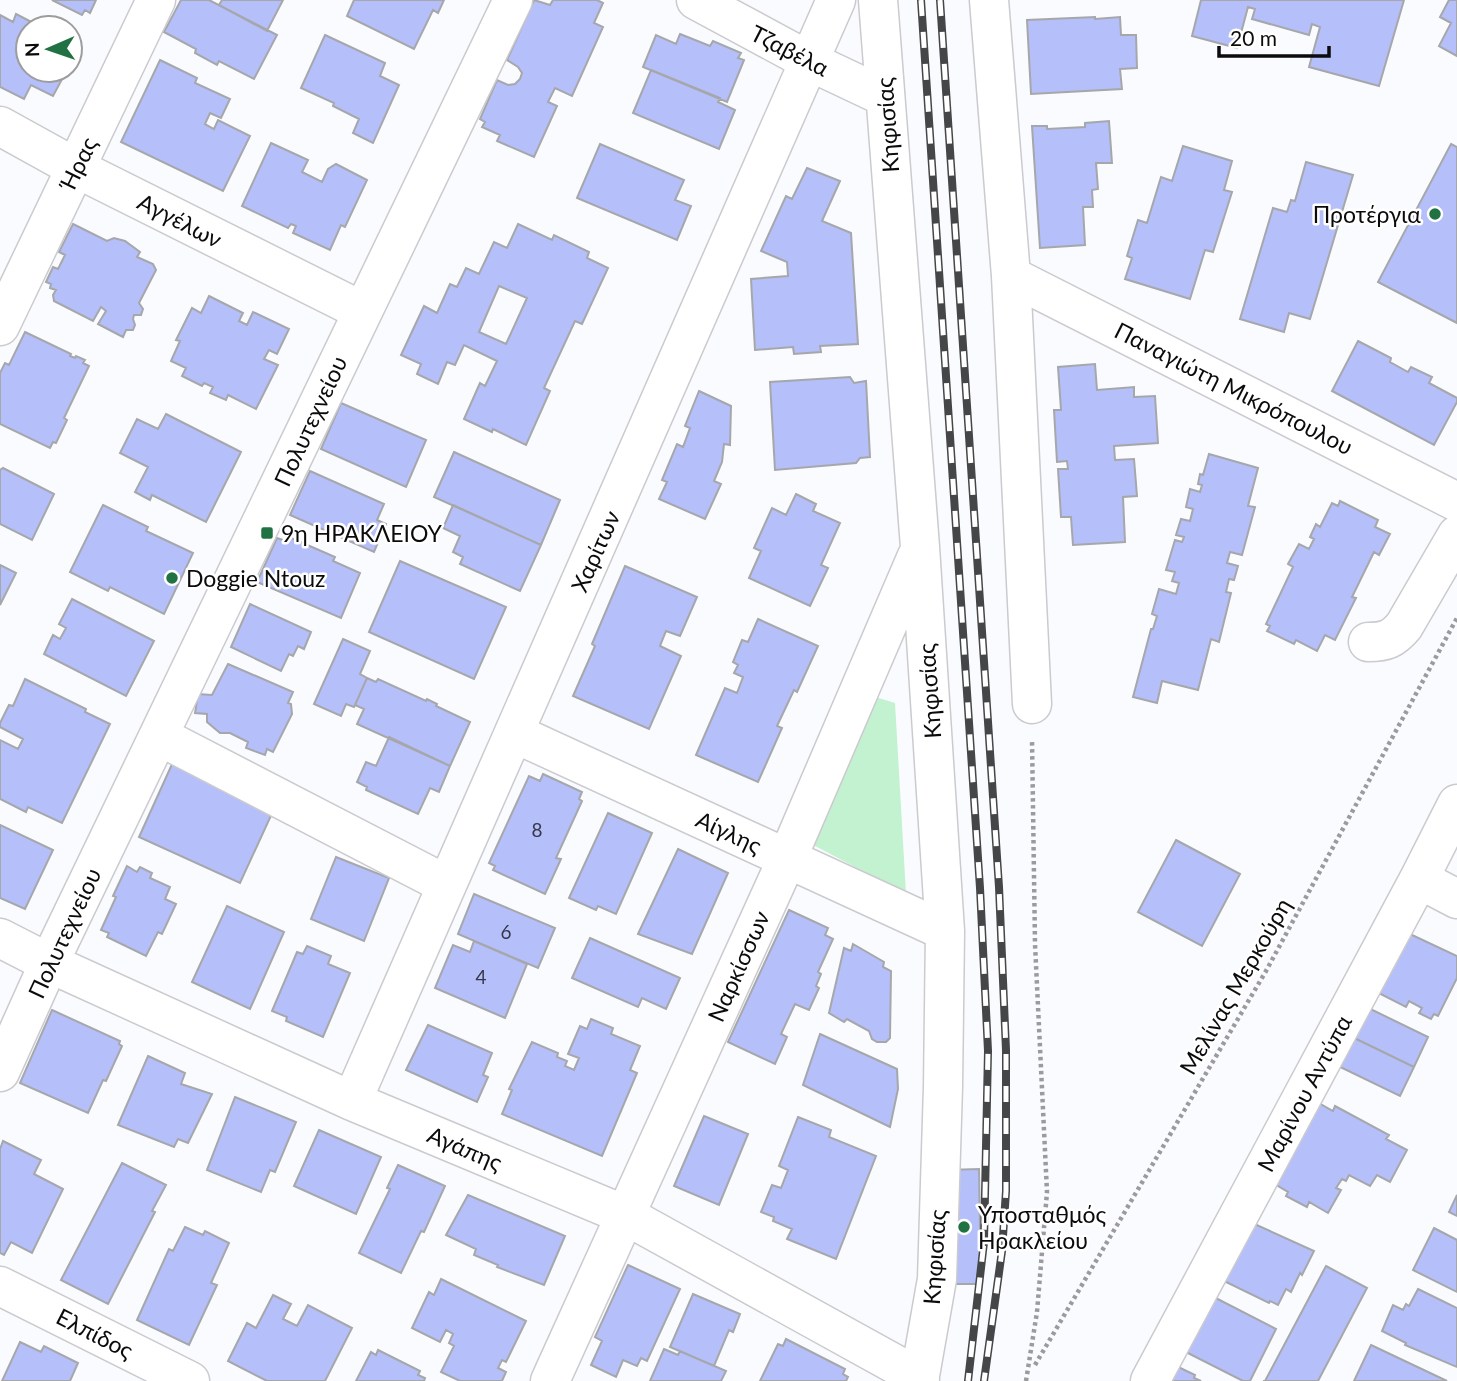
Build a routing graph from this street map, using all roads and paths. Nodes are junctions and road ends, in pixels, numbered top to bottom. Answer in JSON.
{"nodes":[{"id":1,"x":156,"y":0,"type":"edge"},
{"id":2,"x":513,"y":0,"type":"edge"},
{"id":3,"x":696,"y":0,"type":"edge"},
{"id":4,"x":836,"y":0,"type":"edge"},
{"id":5,"x":878,"y":0,"type":"edge"},
{"id":6,"x":989,"y":0,"type":"edge"},
{"id":7,"x":811,"y":62,"type":"junction"},
{"id":8,"x":885,"y":97,"type":"junction"},
{"id":9,"x":0,"y":126,"type":"edge"},
{"id":10,"x":76,"y":168,"type":"junction"},
{"id":11,"x":1011,"y":276,"type":"junction"},
{"id":12,"x":362,"y":311,"type":"junction"},
{"id":13,"x":0,"y":326,"type":"edge"},
{"id":14,"x":1457,"y":502,"type":"edge"},
{"id":15,"x":1457,"y":535,"type":"edge"},
{"id":16,"x":920,"y":547,"type":"junction"},
{"id":17,"x":1457,"y":618,"type":"edge"},
{"id":18,"x":1368,"y":642,"type":"dead end"},
{"id":19,"x":1032,"y":704,"type":"joint"},
{"id":20,"x":514,"y":733,"type":"junction"},
{"id":21,"x":159,"y":736,"type":"junction"},
{"id":22,"x":1457,"y":804,"type":"edge"},
{"id":23,"x":787,"y":859,"type":"junction"},
{"id":24,"x":1419,"y":879,"type":"junction"},
{"id":25,"x":447,"y":885,"type":"junction"},
{"id":26,"x":1457,"y":899,"type":"edge"},
{"id":27,"x":945,"y":930,"type":"junction"},
{"id":28,"x":0,"y":938,"type":"edge"},
{"id":29,"x":49,"y":963,"type":"junction"},
{"id":30,"x":0,"y":1072,"type":"edge"},
{"id":31,"x":352,"y":1101,"type":"junction"},
{"id":32,"x":625,"y":1215,"type":"junction"},
{"id":33,"x":0,"y":1286,"type":"edge"},
{"id":34,"x":1035,"y":1365,"type":"dead end"},
{"id":35,"x":919,"y":1379,"type":"edge"},
{"id":36,"x":190,"y":1381,"type":"edge"},
{"id":37,"x":550,"y":1381,"type":"edge"},
{"id":38,"x":1026,"y":1381,"type":"edge"},
{"id":39,"x":1150,"y":1381,"type":"edge"}],
"edges":[{"from":1,"to":10,"type":"street","name":"Ήρας"},
{"from":2,"to":12,"type":"street","name":"Πολυτεχνείου"},
{"from":3,"to":7,"type":"street","name":"Τζαβέλα"},
{"from":4,"to":7,"type":"street","name":"Χαρίτων"},
{"from":5,"to":8,"type":"street","name":"Κηφισίας"},
{"from":6,"to":11,"type":"street"},
{"from":7,"to":8,"type":"street","name":"Τζαβέλα"},
{"from":7,"to":20,"type":"street","name":"Χαρίτων"},
{"from":8,"to":16,"type":"street","name":"Κηφισίας"},
{"from":9,"to":10,"type":"street","name":"Αγγέλων"},
{"from":10,"to":12,"type":"street","name":"Αγγέλων"},
{"from":10,"to":13,"type":"street","name":"Ήρας"},
{"from":11,"to":14,"type":"street","name":"Παναγιώτη Μικρόπουλου"},
{"from":11,"to":19,"type":"street"},
{"from":12,"to":21,"type":"street","name":"Πολυτεχνείου"},
{"from":15,"to":18,"type":"street"},
{"from":16,"to":23,"type":"street","name":"Ναρκίσσων"},
{"from":16,"to":27,"type":"street","name":"Κηφισίας"},
{"from":17,"to":34,"type":"path","name":"Μελίνας Μερκούρη"},
{"from":19,"to":38,"type":"path"},
{"from":20,"to":23,"type":"street","name":"Αίγλης"},
{"from":20,"to":25,"type":"street","name":"Χαρίτων"},
{"from":21,"to":25,"type":"street"},
{"from":21,"to":29,"type":"street","name":"Πολυτεχνείου"},
{"from":22,"to":24,"type":"street","name":"Μαρίνου Αντύπα"},
{"from":23,"to":27,"type":"street","name":"Αίγλης"},
{"from":23,"to":32,"type":"street","name":"Ναρκίσσων"},
{"from":24,"to":26,"type":"street"},
{"from":24,"to":39,"type":"street","name":"Μαρίνου Αντύπα"},
{"from":25,"to":31,"type":"street","name":"Χαρίτων"},
{"from":27,"to":35,"type":"street","name":"Κηφισίας"},
{"from":28,"to":29,"type":"street","name":"Αγάπης"},
{"from":29,"to":30,"type":"street","name":"Πολυτεχνείου"},
{"from":29,"to":31,"type":"street","name":"Αγάπης"},
{"from":31,"to":32,"type":"street","name":"Αγάπης"},
{"from":32,"to":35,"type":"street","name":"Αγάπης"},
{"from":32,"to":37,"type":"street","name":"Ναρκίσσων"},
{"from":33,"to":36,"type":"street","name":"Ελπίδος"}]}
